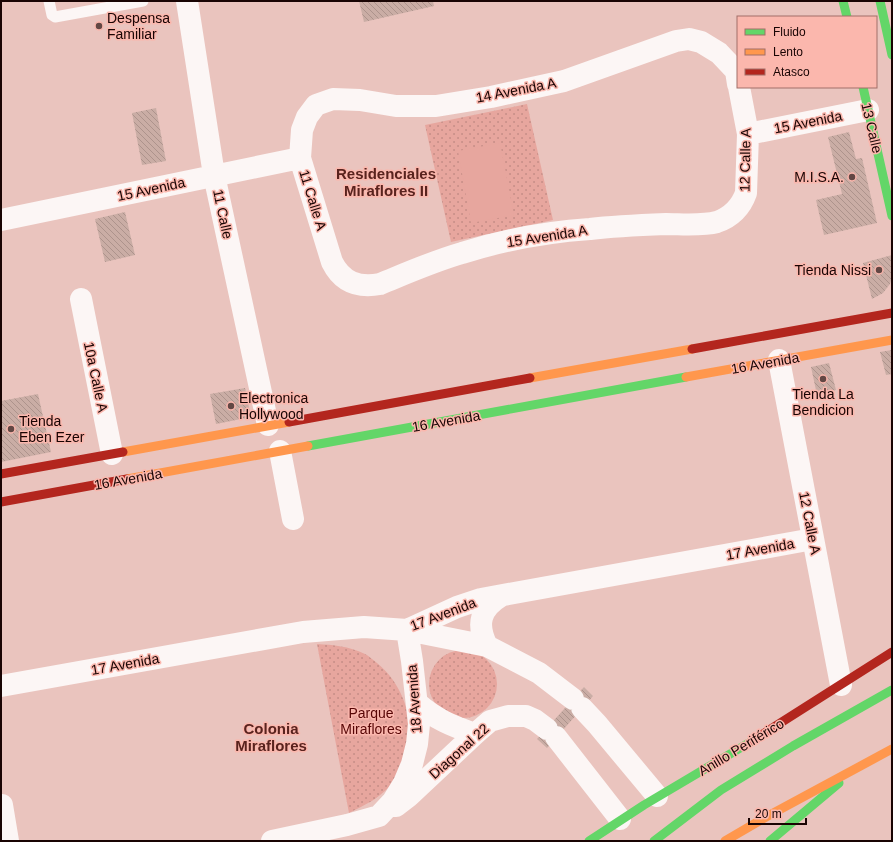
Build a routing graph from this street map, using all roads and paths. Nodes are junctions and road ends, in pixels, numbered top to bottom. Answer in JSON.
{"nodes":[{"id":1,"x":49,"y":1,"type":"edge"},
{"id":2,"x":143,"y":1,"type":"edge"},
{"id":3,"x":187,"y":1,"type":"edge"},
{"id":4,"x":843,"y":1,"type":"edge"},
{"id":5,"x":880,"y":1,"type":"edge"},
{"id":6,"x":847,"y":16,"type":"edge"},
{"id":7,"x":892,"y":55,"type":"edge"},
{"id":8,"x":737,"y":78,"type":"edge"},
{"id":9,"x":739,"y":88,"type":"edge"},
{"id":10,"x":863,"y":88,"type":"edge"},
{"id":11,"x":316,"y":104,"type":"joint"},
{"id":12,"x":868,"y":110,"type":"junction"},
{"id":13,"x":748,"y":134,"type":"junction"},
{"id":14,"x":300,"y":158,"type":"junction"},
{"id":15,"x":214,"y":175,"type":"junction"},
{"id":16,"x":738,"y":208,"type":"joint"},
{"id":17,"x":892,"y":216,"type":"edge"},
{"id":18,"x":1,"y":220,"type":"edge"},
{"id":19,"x":358,"y":284,"type":"joint"},
{"id":20,"x":81,"y":300,"type":"dead end"},
{"id":21,"x":892,"y":313,"type":"edge"},
{"id":22,"x":892,"y":340,"type":"edge"},
{"id":23,"x":779,"y":360,"type":"junction"},
{"id":24,"x":268,"y":425,"type":"junction"},
{"id":25,"x":280,"y":451,"type":"junction"},
{"id":26,"x":112,"y":454,"type":"junction"},
{"id":27,"x":1,"y":474,"type":"edge"},
{"id":28,"x":1,"y":502,"type":"edge"},
{"id":29,"x":293,"y":519,"type":"dead end"},
{"id":30,"x":813,"y":540,"type":"junction"},
{"id":31,"x":501,"y":596,"type":"junction"},
{"id":32,"x":407,"y":630,"type":"junction"},
{"id":33,"x":487,"y":646,"type":"junction"},
{"id":34,"x":892,"y":652,"type":"edge"},
{"id":35,"x":841,"y":685,"type":"junction"},
{"id":36,"x":1,"y":686,"type":"edge"},
{"id":37,"x":892,"y":690,"type":"edge"},
{"id":38,"x":416,"y":703,"type":"junction"},
{"id":39,"x":475,"y":734,"type":"junction"},
{"id":40,"x":892,"y":748,"type":"edge"},
{"id":41,"x":853,"y":772,"type":"junction"},
{"id":42,"x":657,"y":796,"type":"junction"},
{"id":43,"x":2,"y":805,"type":"dead end"},
{"id":44,"x":379,"y":816,"type":"junction"},
{"id":45,"x":620,"y":819,"type":"junction"},
{"id":46,"x":8,"y":841,"type":"edge"},
{"id":47,"x":272,"y":841,"type":"edge"},
{"id":48,"x":589,"y":841,"type":"edge"},
{"id":49,"x":654,"y":841,"type":"edge"},
{"id":50,"x":725,"y":841,"type":"edge"},
{"id":51,"x":770,"y":841,"type":"edge"}],
"edges":[{"from":1,"to":2,"type":"lane"},
{"from":3,"to":15,"type":"street","name":"11 Calle"},
{"from":4,"to":6,"type":"main road"},
{"from":5,"to":7,"type":"main road"},
{"from":8,"to":11,"type":"street","name":"14 Avenida A"},
{"from":9,"to":13,"type":"street","name":"12 Calle A"},
{"from":10,"to":12,"type":"main road","name":"13 Calle"},
{"from":11,"to":14,"type":"street","name":"11 Calle A"},
{"from":12,"to":13,"type":"street","name":"15 Avenida"},
{"from":12,"to":17,"type":"main road","name":"13 Calle"},
{"from":13,"to":16,"type":"street","name":"12 Calle A"},
{"from":14,"to":15,"type":"street","name":"15 Avenida"},
{"from":14,"to":19,"type":"street","name":"11 Calle A"},
{"from":15,"to":18,"type":"street","name":"15 Avenida"},
{"from":15,"to":24,"type":"street","name":"11 Calle"},
{"from":16,"to":19,"type":"street","name":"15 Avenida A"},
{"from":20,"to":26,"type":"street","name":"10a Calle A"},
{"from":21,"to":24,"type":"main road","name":"16 Avenida"},
{"from":22,"to":23,"type":"main road","name":"16 Avenida"},
{"from":23,"to":25,"type":"main road","name":"16 Avenida"},
{"from":23,"to":30,"type":"street","name":"12 Calle A"},
{"from":24,"to":26,"type":"main road","name":"16 Avenida"},
{"from":25,"to":28,"type":"main road","name":"16 Avenida"},
{"from":25,"to":29,"type":"street"},
{"from":26,"to":27,"type":"main road","name":"16 Avenida"},
{"from":30,"to":31,"type":"street","name":"17 Avenida"},
{"from":30,"to":35,"type":"street","name":"12 Calle A"},
{"from":31,"to":32,"type":"street","name":"17 Avenida"},
{"from":31,"to":33,"type":"street"},
{"from":32,"to":33,"type":"street"},
{"from":32,"to":36,"type":"street","name":"17 Avenida"},
{"from":32,"to":38,"type":"street","name":"18 Avenida"},
{"from":33,"to":42,"type":"street"},
{"from":34,"to":35,"type":"main road","name":"Anillo Periférico"},
{"from":35,"to":42,"type":"main road","name":"Anillo Periférico"},
{"from":37,"to":49,"type":"main road","name":"Anillo Periférico"},
{"from":38,"to":39,"type":"street"},
{"from":38,"to":44,"type":"street","name":"18 Avenida"},
{"from":39,"to":44,"type":"street","name":"Diagonal 22"},
{"from":39,"to":45,"type":"street","name":"Diagonal 22"},
{"from":40,"to":41,"type":"main road"},
{"from":41,"to":50,"type":"main road"},
{"from":41,"to":51,"type":"main road"},
{"from":42,"to":45,"type":"main road","name":"Anillo Periférico"},
{"from":43,"to":46,"type":"street"},
{"from":44,"to":47,"type":"street"},
{"from":45,"to":48,"type":"main road","name":"Anillo Periférico"}]}
